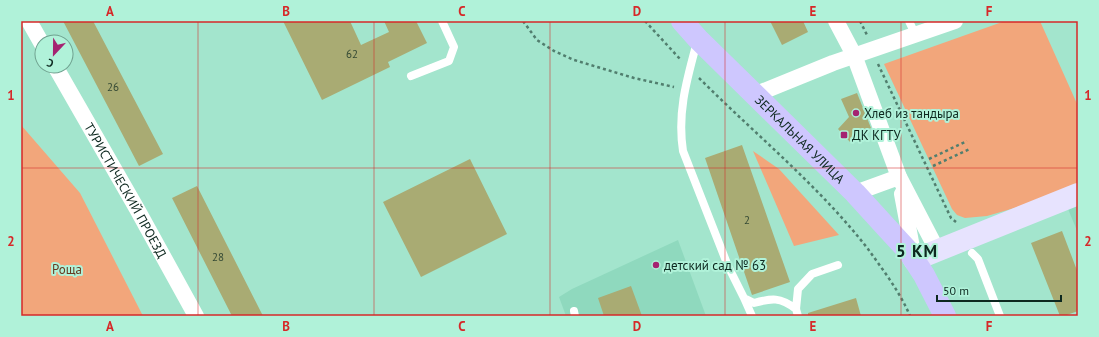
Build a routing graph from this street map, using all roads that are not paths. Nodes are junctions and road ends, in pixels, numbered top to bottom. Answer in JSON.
{"nodes":[{"id":1,"x":29,"y":21,"type":"edge"},
{"id":2,"x":682,"y":21,"type":"edge"},
{"id":3,"x":836,"y":21,"type":"edge"},
{"id":4,"x":956,"y":21,"type":"edge"},
{"id":5,"x":444,"y":23,"type":"edge"},
{"id":6,"x":912,"y":28,"type":"edge"},
{"id":7,"x":36,"y":34,"type":"edge"},
{"id":8,"x":698,"y":39,"type":"junction"},
{"id":9,"x":854,"y":55,"type":"junction"},
{"id":10,"x":60,"y":74,"type":"edge"},
{"id":11,"x":411,"y":76,"type":"dead end"},
{"id":12,"x":754,"y":95,"type":"junction"},
{"id":13,"x":899,"y":177,"type":"junction"},
{"id":14,"x":855,"y":193,"type":"junction"},
{"id":15,"x":1078,"y":194,"type":"edge"},
{"id":16,"x":937,"y":250,"type":"junction"},
{"id":17,"x":972,"y":253,"type":"dead end"},
{"id":18,"x":914,"y":260,"type":"junction"},
{"id":19,"x":838,"y":265,"type":"dead end"},
{"id":20,"x":744,"y":298,"type":"junction"},
{"id":21,"x":797,"y":313,"type":"edge"},
{"id":22,"x":196,"y":316,"type":"edge"},
{"id":23,"x":752,"y":316,"type":"edge"},
{"id":24,"x":945,"y":316,"type":"edge"},
{"id":25,"x":1000,"y":316,"type":"edge"}],
"edges":[{"from":1,"to":7,"type":"street"},
{"from":2,"to":8,"type":"main road","name":"ЗЕРКАЛЬНАЯ УЛИЦА"},
{"from":3,"to":9,"type":"street"},
{"from":4,"to":6,"type":"street"},
{"from":5,"to":11,"type":"lane"},
{"from":6,"to":9,"type":"street"},
{"from":8,"to":12,"type":"main road","name":"ЗЕРКАЛЬНАЯ УЛИЦА"},
{"from":8,"to":20,"type":"lane"},
{"from":9,"to":12,"type":"street"},
{"from":9,"to":13,"type":"street"},
{"from":10,"to":22,"type":"street","name":"ТУРИСТИЧЕСКИЙ ПРОЕЗД"},
{"from":12,"to":14,"type":"main road","name":"ЗЕРКАЛЬНАЯ УЛИЦА"},
{"from":13,"to":14,"type":"street"},
{"from":13,"to":16,"type":"street"},
{"from":13,"to":18,"type":"street"},
{"from":14,"to":18,"type":"main road","name":"ЗЕРКАЛЬНАЯ УЛИЦА"},
{"from":15,"to":16,"type":"street"},
{"from":16,"to":18,"type":"street"},
{"from":17,"to":25,"type":"lane"},
{"from":18,"to":24,"type":"main road","name":"ЗЕРКАЛЬНАЯ УЛИЦА"},
{"from":19,"to":21,"type":"lane"},
{"from":20,"to":21,"type":"lane"},
{"from":20,"to":23,"type":"lane"}]}
